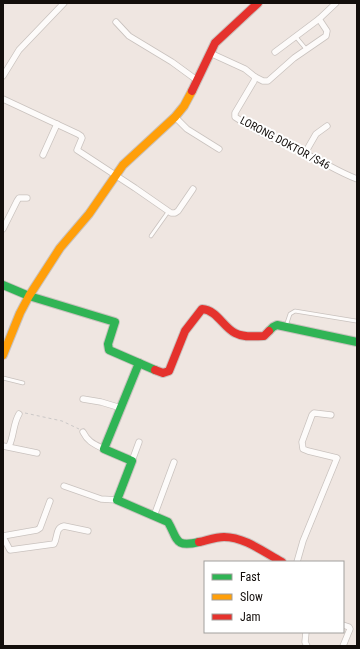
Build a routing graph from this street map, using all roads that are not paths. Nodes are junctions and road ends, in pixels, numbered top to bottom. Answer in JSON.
{"nodes":[{"id":1,"x":64,"y":3,"type":"edge"},
{"id":2,"x":258,"y":3,"type":"edge"},
{"id":3,"x":336,"y":3,"type":"edge"},
{"id":4,"x":319,"y":19,"type":"junction"},
{"id":5,"x":116,"y":22,"type":"dead end"},
{"id":6,"x":296,"y":37,"type":"junction"},
{"id":7,"x":306,"y":50,"type":"junction"},
{"id":8,"x":275,"y":52,"type":"dead end"},
{"id":9,"x":210,"y":53,"type":"junction"},
{"id":10,"x":3,"y":76,"type":"edge"},
{"id":11,"x":255,"y":77,"type":"junction"},
{"id":12,"x":198,"y":81,"type":"junction"},
{"id":13,"x":3,"y":99,"type":"edge"},
{"id":14,"x":175,"y":117,"type":"junction"},
{"id":15,"x":58,"y":124,"type":"junction"},
{"id":16,"x":327,"y":126,"type":"dead end"},
{"id":17,"x":219,"y":149,"type":"dead end"},
{"id":18,"x":305,"y":153,"type":"junction"},
{"id":19,"x":43,"y":155,"type":"dead end"},
{"id":20,"x":116,"y":175,"type":"junction"},
{"id":21,"x":357,"y":178,"type":"edge"},
{"id":22,"x":194,"y":189,"type":"dead end"},
{"id":23,"x":27,"y":198,"type":"dead end"},
{"id":24,"x":168,"y":212,"type":"junction"},
{"id":25,"x":3,"y":229,"type":"edge"},
{"id":26,"x":151,"y":236,"type":"dead end"},
{"id":27,"x":3,"y":285,"type":"edge"},
{"id":28,"x":29,"y":296,"type":"junction"},
{"id":29,"x":356,"y":321,"type":"edge"},
{"id":30,"x":286,"y":326,"type":"junction"},
{"id":31,"x":357,"y":342,"type":"edge"},
{"id":32,"x":3,"y":355,"type":"edge"},
{"id":33,"x":139,"y":363,"type":"junction"},
{"id":34,"x":3,"y":378,"type":"edge"},
{"id":35,"x":23,"y":383,"type":"dead end"},
{"id":36,"x":83,"y":399,"type":"dead end"},
{"id":37,"x":121,"y":408,"type":"junction"},
{"id":38,"x":19,"y":414,"type":"road end"},
{"id":39,"x":331,"y":415,"type":"dead end"},
{"id":40,"x":83,"y":432,"type":"road end"},
{"id":41,"x":139,"y":442,"type":"dead end"},
{"id":42,"x":6,"y":446,"type":"edge"},
{"id":43,"x":104,"y":449,"type":"junction"},
{"id":44,"x":38,"y":453,"type":"dead end"},
{"id":45,"x":132,"y":461,"type":"junction"},
{"id":46,"x":174,"y":462,"type":"dead end"},
{"id":47,"x":64,"y":486,"type":"dead end"},
{"id":48,"x":50,"y":500,"type":"dead end"},
{"id":49,"x":116,"y":500,"type":"junction"},
{"id":50,"x":154,"y":516,"type":"junction"},
{"id":51,"x":88,"y":531,"type":"dead end"},
{"id":52,"x":3,"y":536,"type":"edge"},
{"id":53,"x":280,"y":561,"type":"edge"},
{"id":54,"x":297,"y":561,"type":"edge"},
{"id":55,"x":344,"y":625,"type":"edge"},
{"id":56,"x":306,"y":633,"type":"edge"},
{"id":57,"x":307,"y":646,"type":"edge"},
{"id":58,"x":343,"y":646,"type":"edge"}],
"edges":[{"from":1,"to":10,"type":"street"},
{"from":2,"to":9,"type":"street"},
{"from":3,"to":4,"type":"street"},
{"from":4,"to":6,"type":"street"},
{"from":4,"to":7,"type":"street"},
{"from":5,"to":12,"type":"street"},
{"from":6,"to":7,"type":"lane"},
{"from":6,"to":8,"type":"street"},
{"from":7,"to":11,"type":"street"},
{"from":9,"to":11,"type":"street"},
{"from":9,"to":12,"type":"street"},
{"from":11,"to":18,"type":"street","name":"LORONG DOKTOR /S46"},
{"from":12,"to":14,"type":"street"},
{"from":13,"to":15,"type":"street"},
{"from":14,"to":17,"type":"street"},
{"from":14,"to":20,"type":"street"},
{"from":15,"to":19,"type":"street"},
{"from":15,"to":20,"type":"street"},
{"from":16,"to":18,"type":"street"},
{"from":18,"to":21,"type":"street","name":"LORONG DOKTOR /S46"},
{"from":20,"to":24,"type":"street"},
{"from":20,"to":28,"type":"street"},
{"from":22,"to":24,"type":"street"},
{"from":23,"to":25,"type":"street"},
{"from":24,"to":26,"type":"lane"},
{"from":27,"to":28,"type":"street"},
{"from":28,"to":32,"type":"street"},
{"from":28,"to":33,"type":"street"},
{"from":29,"to":30,"type":"lane"},
{"from":30,"to":31,"type":"street"},
{"from":30,"to":33,"type":"street"},
{"from":33,"to":37,"type":"street"},
{"from":34,"to":35,"type":"lane"},
{"from":36,"to":37,"type":"street"},
{"from":37,"to":43,"type":"street"},
{"from":38,"to":42,"type":"street"},
{"from":39,"to":54,"type":"street"},
{"from":40,"to":43,"type":"street"},
{"from":41,"to":45,"type":"street"},
{"from":42,"to":44,"type":"street"},
{"from":43,"to":45,"type":"street"},
{"from":45,"to":49,"type":"street"},
{"from":46,"to":50,"type":"street"},
{"from":47,"to":49,"type":"street"},
{"from":48,"to":52,"type":"street"},
{"from":49,"to":50,"type":"street"},
{"from":50,"to":53,"type":"street"},
{"from":51,"to":52,"type":"street"},
{"from":55,"to":58,"type":"street"},
{"from":56,"to":57,"type":"street"}]}
